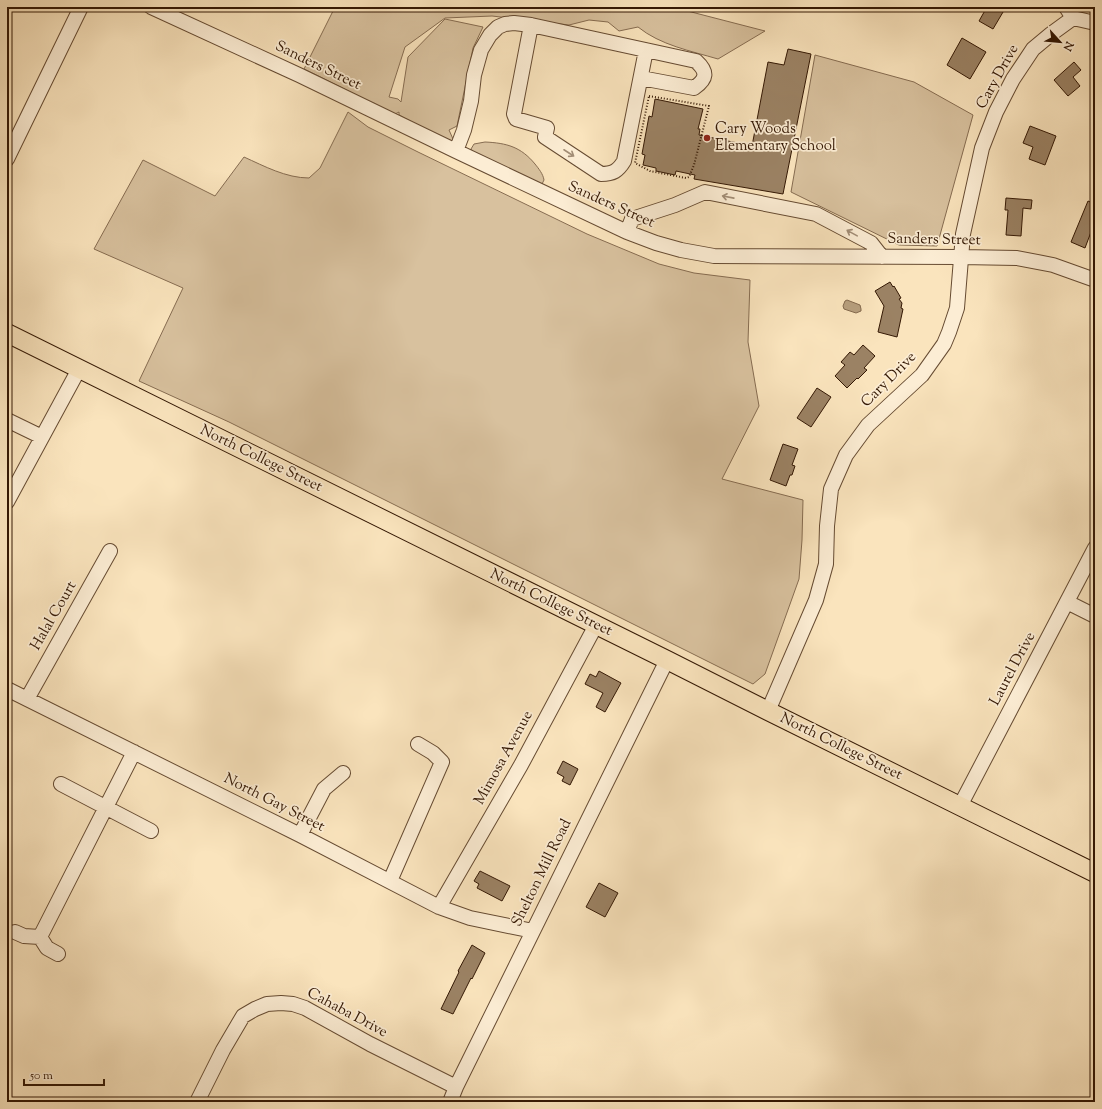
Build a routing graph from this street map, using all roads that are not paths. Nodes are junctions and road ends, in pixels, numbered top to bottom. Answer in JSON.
{"nodes":[{"id":1,"x":81,"y":7,"type":"edge"},
{"id":2,"x":151,"y":7,"type":"edge"},
{"id":3,"x":1070,"y":12,"type":"edge"},
{"id":4,"x":1095,"y":23,"type":"edge"},
{"id":5,"x":531,"y":25,"type":"junction"},
{"id":6,"x":646,"y":50,"type":"junction"},
{"id":7,"x":641,"y":78,"type":"junction"},
{"id":8,"x":456,"y":151,"type":"junction"},
{"id":9,"x":7,"y":159,"type":"edge"},
{"id":10,"x":627,"y":232,"type":"junction"},
{"id":11,"x":882,"y":257,"type":"junction"},
{"id":12,"x":961,"y":257,"type":"junction"},
{"id":13,"x":1095,"y":280,"type":"edge"},
{"id":14,"x":7,"y":333,"type":"edge"},
{"id":15,"x":79,"y":369,"type":"junction"},
{"id":16,"x":7,"y":420,"type":"edge"},
{"id":17,"x":42,"y":437,"type":"junction"},
{"id":18,"x":7,"y":502,"type":"edge"},
{"id":19,"x":1095,"y":548,"type":"edge"},
{"id":20,"x":110,"y":551,"type":"dead end"},
{"id":21,"x":1067,"y":602,"type":"junction"},
{"id":22,"x":1095,"y":616,"type":"edge"},
{"id":23,"x":596,"y":625,"type":"junction"},
{"id":24,"x":667,"y":660,"type":"junction"},
{"id":25,"x":7,"y":689,"type":"edge"},
{"id":26,"x":27,"y":699,"type":"junction"},
{"id":27,"x":768,"y":711,"type":"junction"},
{"id":28,"x":418,"y":744,"type":"dead end"},
{"id":29,"x":134,"y":752,"type":"junction"},
{"id":30,"x":344,"y":773,"type":"dead end"},
{"id":31,"x":61,"y":784,"type":"dead end"},
{"id":32,"x":960,"y":806,"type":"junction"},
{"id":33,"x":106,"y":807,"type":"junction"},
{"id":34,"x":151,"y":831,"type":"dead end"},
{"id":35,"x":300,"y":835,"type":"junction"},
{"id":36,"x":1095,"y":873,"type":"edge"},
{"id":37,"x":390,"y":881,"type":"junction"},
{"id":38,"x":439,"y":907,"type":"junction"},
{"id":39,"x":533,"y":931,"type":"junction"},
{"id":40,"x":15,"y":932,"type":"dead end"},
{"id":41,"x":40,"y":937,"type":"junction"},
{"id":42,"x":58,"y":954,"type":"dead end"},
{"id":43,"x":456,"y":1087,"type":"junction"},
{"id":44,"x":197,"y":1102,"type":"edge"},
{"id":45,"x":450,"y":1102,"type":"edge"}],
"edges":[{"from":1,"to":9,"type":"street"},
{"from":2,"to":8,"type":"street","name":"Sanders Street"},
{"from":3,"to":4,"type":"street","name":"Cary Drive"},
{"from":3,"to":12,"type":"street","name":"Cary Drive"},
{"from":5,"to":6,"type":"street"},
{"from":5,"to":7,"type":"street","one_way":true},
{"from":5,"to":8,"type":"street"},
{"from":6,"to":7,"type":"street"},
{"from":6,"to":7,"type":"street"},
{"from":8,"to":10,"type":"street","name":"Sanders Street"},
{"from":10,"to":11,"type":"street","name":"Sanders Street"},
{"from":11,"to":10,"type":"street","one_way":true},
{"from":11,"to":12,"type":"street","name":"Sanders Street"},
{"from":12,"to":13,"type":"street","name":"Sanders Street"},
{"from":12,"to":27,"type":"street","name":"Cary Drive"},
{"from":14,"to":15,"type":"main road","name":"North College Street"},
{"from":15,"to":17,"type":"street"},
{"from":15,"to":23,"type":"main road","name":"North College Street"},
{"from":16,"to":17,"type":"street"},
{"from":17,"to":18,"type":"street"},
{"from":19,"to":21,"type":"street","name":"Laurel Drive"},
{"from":20,"to":26,"type":"street","name":"Halal Court"},
{"from":21,"to":22,"type":"street"},
{"from":21,"to":32,"type":"street","name":"Laurel Drive"},
{"from":23,"to":24,"type":"main road","name":"North College Street"},
{"from":23,"to":38,"type":"street","name":"Mimosa Avenue"},
{"from":24,"to":27,"type":"main road","name":"North College Street"},
{"from":24,"to":39,"type":"street","name":"Shelton Mill Road"},
{"from":25,"to":26,"type":"street","name":"North Gay Street"},
{"from":26,"to":29,"type":"street","name":"North Gay Street"},
{"from":27,"to":32,"type":"main road","name":"North College Street"},
{"from":28,"to":37,"type":"street"},
{"from":29,"to":33,"type":"street"},
{"from":29,"to":35,"type":"street","name":"North Gay Street"},
{"from":30,"to":35,"type":"street"},
{"from":31,"to":33,"type":"street"},
{"from":32,"to":36,"type":"main road","name":"North College Street"},
{"from":33,"to":34,"type":"street"},
{"from":33,"to":41,"type":"street"},
{"from":35,"to":37,"type":"street","name":"North Gay Street"},
{"from":37,"to":38,"type":"street","name":"North Gay Street"},
{"from":38,"to":39,"type":"street","name":"North Gay Street"},
{"from":39,"to":43,"type":"street","name":"Shelton Mill Road"},
{"from":40,"to":41,"type":"street"},
{"from":41,"to":42,"type":"street"},
{"from":43,"to":44,"type":"street","name":"Cahaba Drive"},
{"from":43,"to":45,"type":"street","name":"Shelton Mill Road"}]}
